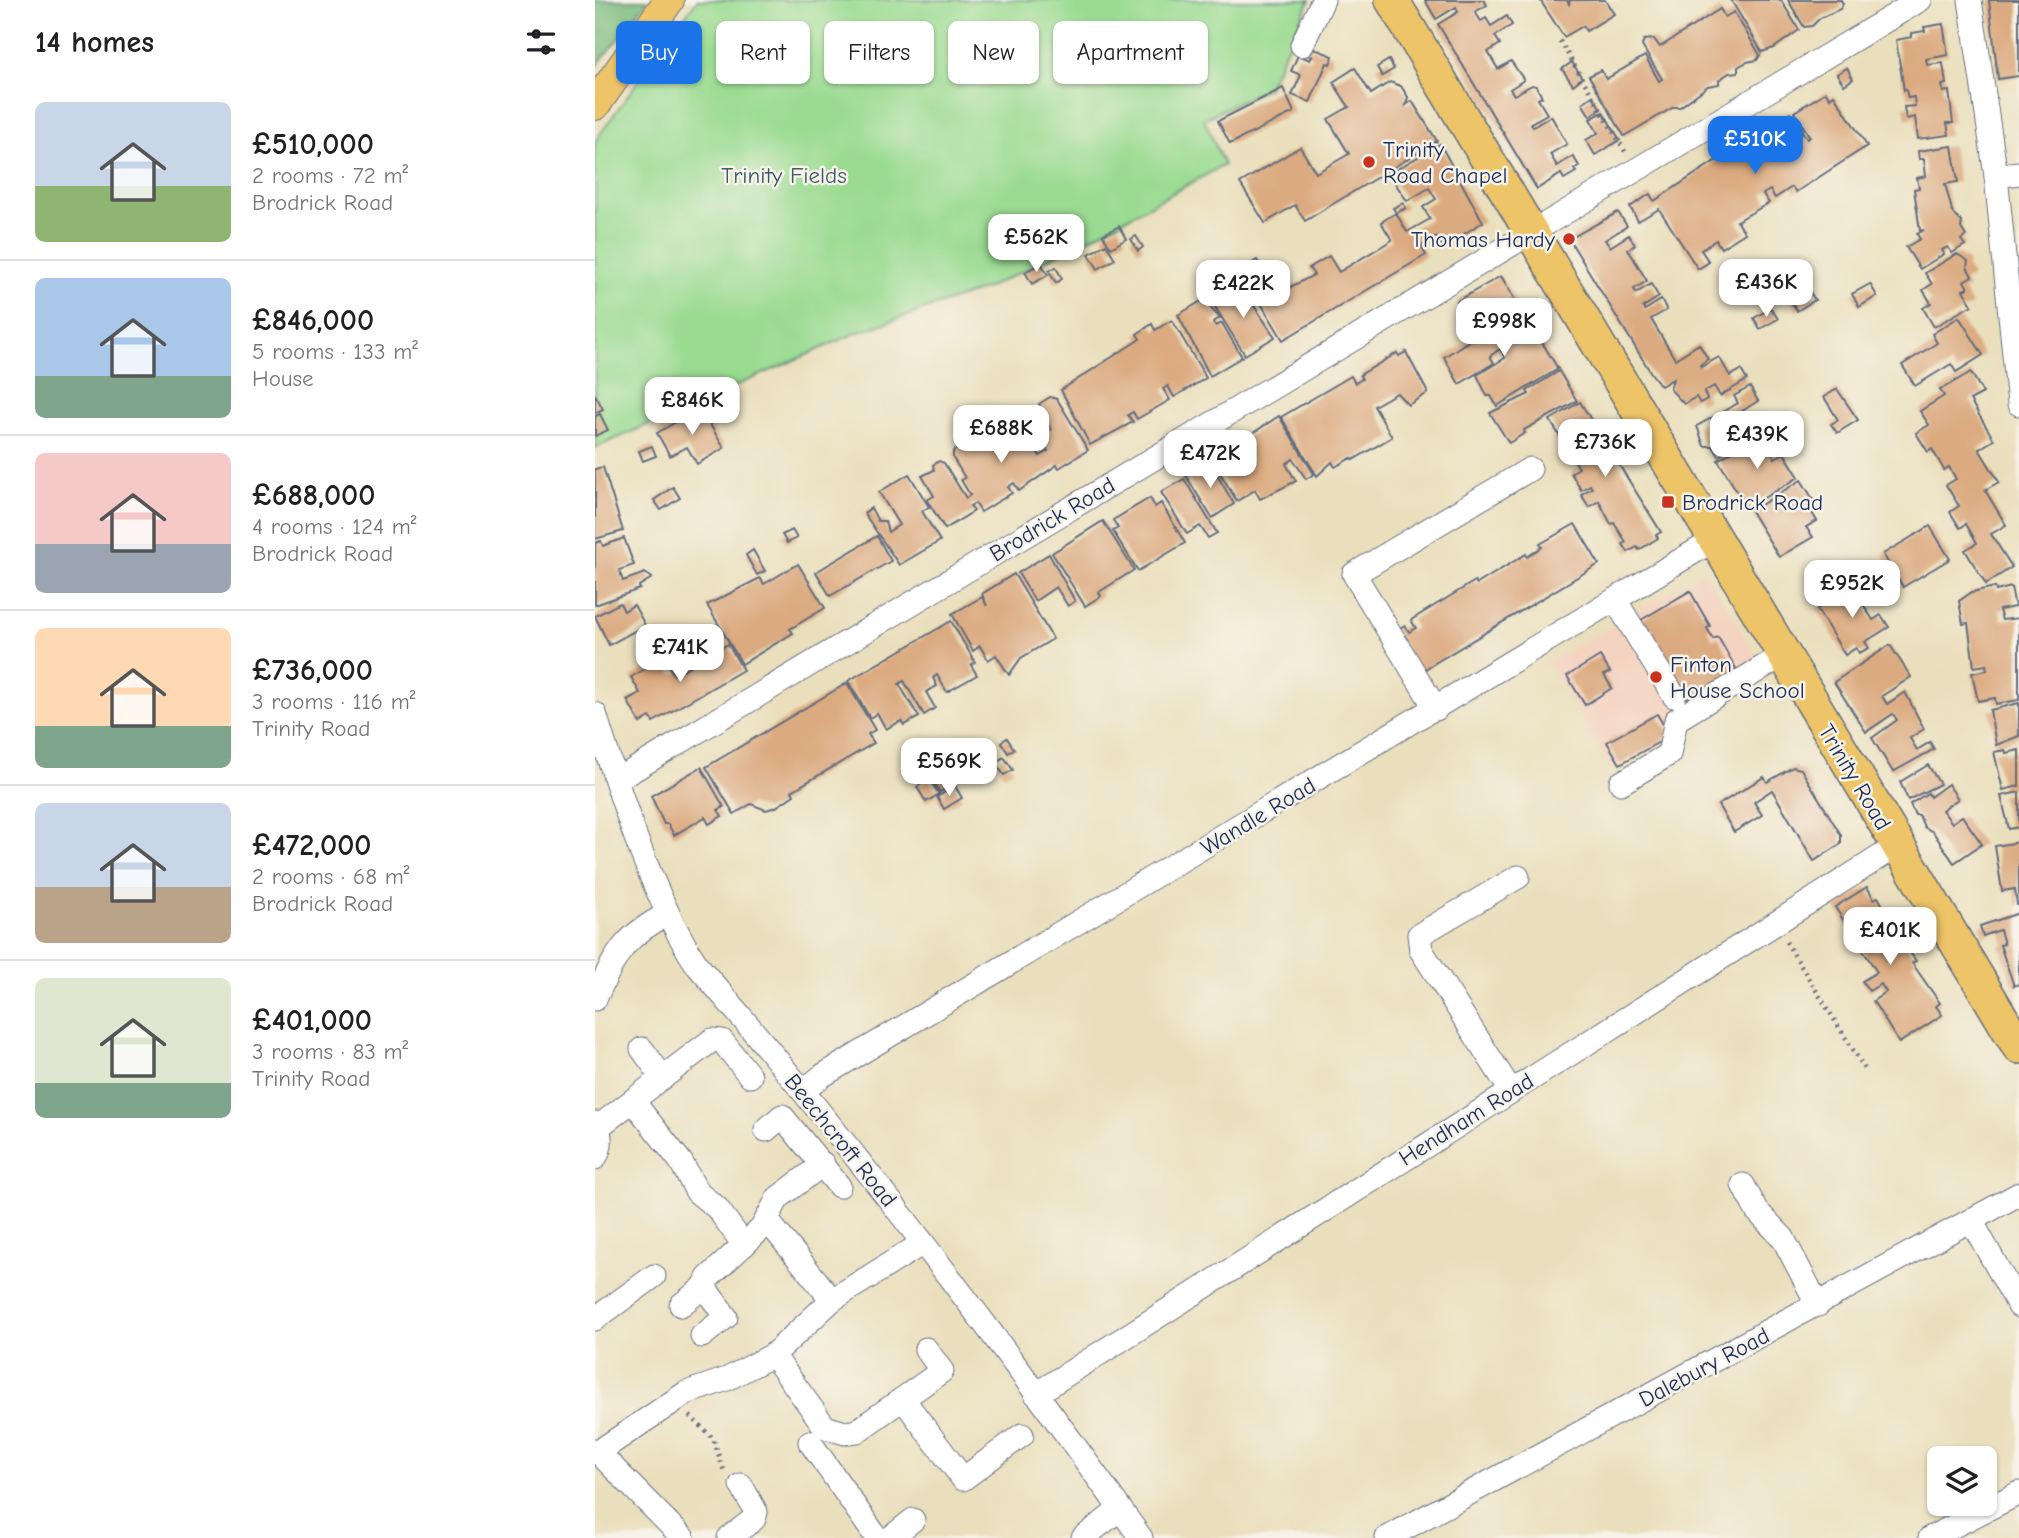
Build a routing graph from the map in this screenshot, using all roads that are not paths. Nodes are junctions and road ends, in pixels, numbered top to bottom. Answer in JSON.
{"nodes":[{"id":1,"x":669,"y":0,"type":"edge"},
{"id":2,"x":1323,"y":0,"type":"edge"},
{"id":3,"x":1392,"y":0,"type":"edge"},
{"id":4,"x":1920,"y":0,"type":"edge"},
{"id":5,"x":1970,"y":0,"type":"edge"},
{"id":6,"x":1302,"y":44,"type":"dead end"},
{"id":7,"x":595,"y":105,"type":"edge"},
{"id":8,"x":2019,"y":173,"type":"edge"},
{"id":9,"x":1996,"y":176,"type":"junction"},
{"id":10,"x":1531,"y":232,"type":"junction"},
{"id":11,"x":2019,"y":404,"type":"edge"},
{"id":12,"x":1529,"y":469,"type":"dead end"},
{"id":13,"x":1714,"y":540,"type":"junction"},
{"id":14,"x":1616,"y":601,"type":"junction"},
{"id":15,"x":1783,"y":656,"type":"junction"},
{"id":16,"x":1674,"y":696,"type":"dead end"},
{"id":17,"x":1436,"y":709,"type":"junction"},
{"id":18,"x":595,"y":715,"type":"edge"},
{"id":19,"x":616,"y":778,"type":"junction"},
{"id":20,"x":1621,"y":783,"type":"dead end"},
{"id":21,"x":1897,"y":846,"type":"junction"},
{"id":22,"x":1518,"y":877,"type":"dead end"},
{"id":23,"x":668,"y":914,"type":"junction"},
{"id":24,"x":595,"y":999,"type":"edge"},
{"id":25,"x":2019,"y":1047,"type":"edge"},
{"id":26,"x":642,"y":1049,"type":"dead end"},
{"id":27,"x":750,"y":1076,"type":"dead end"},
{"id":28,"x":663,"y":1078,"type":"junction"},
{"id":29,"x":803,"y":1091,"type":"junction"},
{"id":30,"x":1511,"y":1091,"type":"junction"},
{"id":31,"x":633,"y":1101,"type":"junction"},
{"id":32,"x":596,"y":1125,"type":"edge"},
{"id":33,"x":766,"y":1130,"type":"dead end"},
{"id":34,"x":595,"y":1158,"type":"edge"},
{"id":35,"x":823,"y":1164,"type":"junction"},
{"id":36,"x":1743,"y":1185,"type":"dead end"},
{"id":37,"x":839,"y":1186,"type":"dead end"},
{"id":38,"x":2019,"y":1194,"type":"edge"},
{"id":39,"x":767,"y":1220,"type":"junction"},
{"id":40,"x":1972,"y":1222,"type":"junction"},
{"id":41,"x":923,"y":1243,"type":"junction"},
{"id":42,"x":737,"y":1251,"type":"junction"},
{"id":43,"x":654,"y":1276,"type":"dead end"},
{"id":44,"x":704,"y":1287,"type":"junction"},
{"id":45,"x":832,"y":1300,"type":"junction"},
{"id":46,"x":681,"y":1305,"type":"dead end"},
{"id":47,"x":1818,"y":1305,"type":"junction"},
{"id":48,"x":2019,"y":1306,"type":"edge"},
{"id":49,"x":595,"y":1318,"type":"edge"},
{"id":50,"x":702,"y":1336,"type":"dead end"},
{"id":51,"x":926,"y":1349,"type":"dead end"},
{"id":52,"x":773,"y":1354,"type":"junction"},
{"id":53,"x":1036,"y":1394,"type":"junction"},
{"id":54,"x":903,"y":1399,"type":"junction"},
{"id":55,"x":1022,"y":1434,"type":"dead end"},
{"id":56,"x":811,"y":1440,"type":"junction"},
{"id":57,"x":596,"y":1451,"type":"edge"},
{"id":58,"x":741,"y":1485,"type":"road end"},
{"id":59,"x":2019,"y":1493,"type":"edge"},
{"id":60,"x":1120,"y":1508,"type":"junction"},
{"id":61,"x":913,"y":1520,"type":"dead end"},
{"id":62,"x":683,"y":1538,"type":"edge"},
{"id":63,"x":729,"y":1538,"type":"edge"},
{"id":64,"x":877,"y":1538,"type":"edge"},
{"id":65,"x":890,"y":1538,"type":"edge"},
{"id":66,"x":1083,"y":1538,"type":"edge"},
{"id":67,"x":1141,"y":1538,"type":"edge"},
{"id":68,"x":1387,"y":1538,"type":"edge"},
{"id":69,"x":1930,"y":1538,"type":"edge"}],
"edges":[{"from":1,"to":7,"type":"main road"},
{"from":2,"to":6,"type":"street"},
{"from":3,"to":10,"type":"highway","name":"Trinity Road"},
{"from":4,"to":10,"type":"street","name":"Brodrick Road"},
{"from":5,"to":9,"type":"street"},
{"from":8,"to":9,"type":"street"},
{"from":9,"to":11,"type":"street"},
{"from":10,"to":13,"type":"highway","name":"Trinity Road"},
{"from":10,"to":19,"type":"street","name":"Brodrick Road"},
{"from":12,"to":17,"type":"street"},
{"from":13,"to":14,"type":"street","name":"Wandle Road"},
{"from":13,"to":15,"type":"highway","name":"Trinity Road"},
{"from":14,"to":16,"type":"street"},
{"from":14,"to":17,"type":"street","name":"Wandle Road"},
{"from":15,"to":20,"type":"street"},
{"from":15,"to":21,"type":"highway","name":"Trinity Road"},
{"from":17,"to":29,"type":"street","name":"Wandle Road"},
{"from":18,"to":19,"type":"street","name":"Beechcroft Road"},
{"from":19,"to":23,"type":"street","name":"Beechcroft Road"},
{"from":21,"to":25,"type":"highway","name":"Trinity Road"},
{"from":21,"to":30,"type":"street","name":"Hendham Road"},
{"from":22,"to":30,"type":"street"},
{"from":23,"to":24,"type":"street"},
{"from":23,"to":29,"type":"street","name":"Beechcroft Road"},
{"from":26,"to":28,"type":"street"},
{"from":27,"to":28,"type":"street"},
{"from":28,"to":31,"type":"street"},
{"from":29,"to":41,"type":"street","name":"Beechcroft Road"},
{"from":30,"to":53,"type":"street","name":"Hendham Road"},
{"from":31,"to":32,"type":"street"},
{"from":31,"to":42,"type":"street"},
{"from":32,"to":34,"type":"street"},
{"from":33,"to":35,"type":"street"},
{"from":35,"to":37,"type":"street"},
{"from":35,"to":39,"type":"street"},
{"from":36,"to":47,"type":"street"},
{"from":38,"to":40,"type":"street","name":"Dalebury Road"},
{"from":39,"to":42,"type":"street"},
{"from":39,"to":45,"type":"street"},
{"from":40,"to":47,"type":"street","name":"Dalebury Road"},
{"from":40,"to":48,"type":"street"},
{"from":41,"to":45,"type":"street"},
{"from":41,"to":53,"type":"street","name":"Beechcroft Road"},
{"from":42,"to":44,"type":"street"},
{"from":43,"to":49,"type":"street"},
{"from":44,"to":46,"type":"street"},
{"from":44,"to":50,"type":"street"},
{"from":45,"to":52,"type":"street"},
{"from":47,"to":68,"type":"street","name":"Dalebury Road"},
{"from":51,"to":54,"type":"street"},
{"from":52,"to":56,"type":"street"},
{"from":52,"to":57,"type":"street"},
{"from":53,"to":60,"type":"street","name":"Beechcroft Road"},
{"from":54,"to":55,"type":"street"},
{"from":54,"to":56,"type":"street"},
{"from":56,"to":64,"type":"street"},
{"from":57,"to":62,"type":"street"},
{"from":58,"to":63,"type":"street"},
{"from":59,"to":69,"type":"street"},
{"from":60,"to":66,"type":"street"},
{"from":60,"to":67,"type":"street","name":"Beechcroft Road"},
{"from":61,"to":65,"type":"street"}]}
